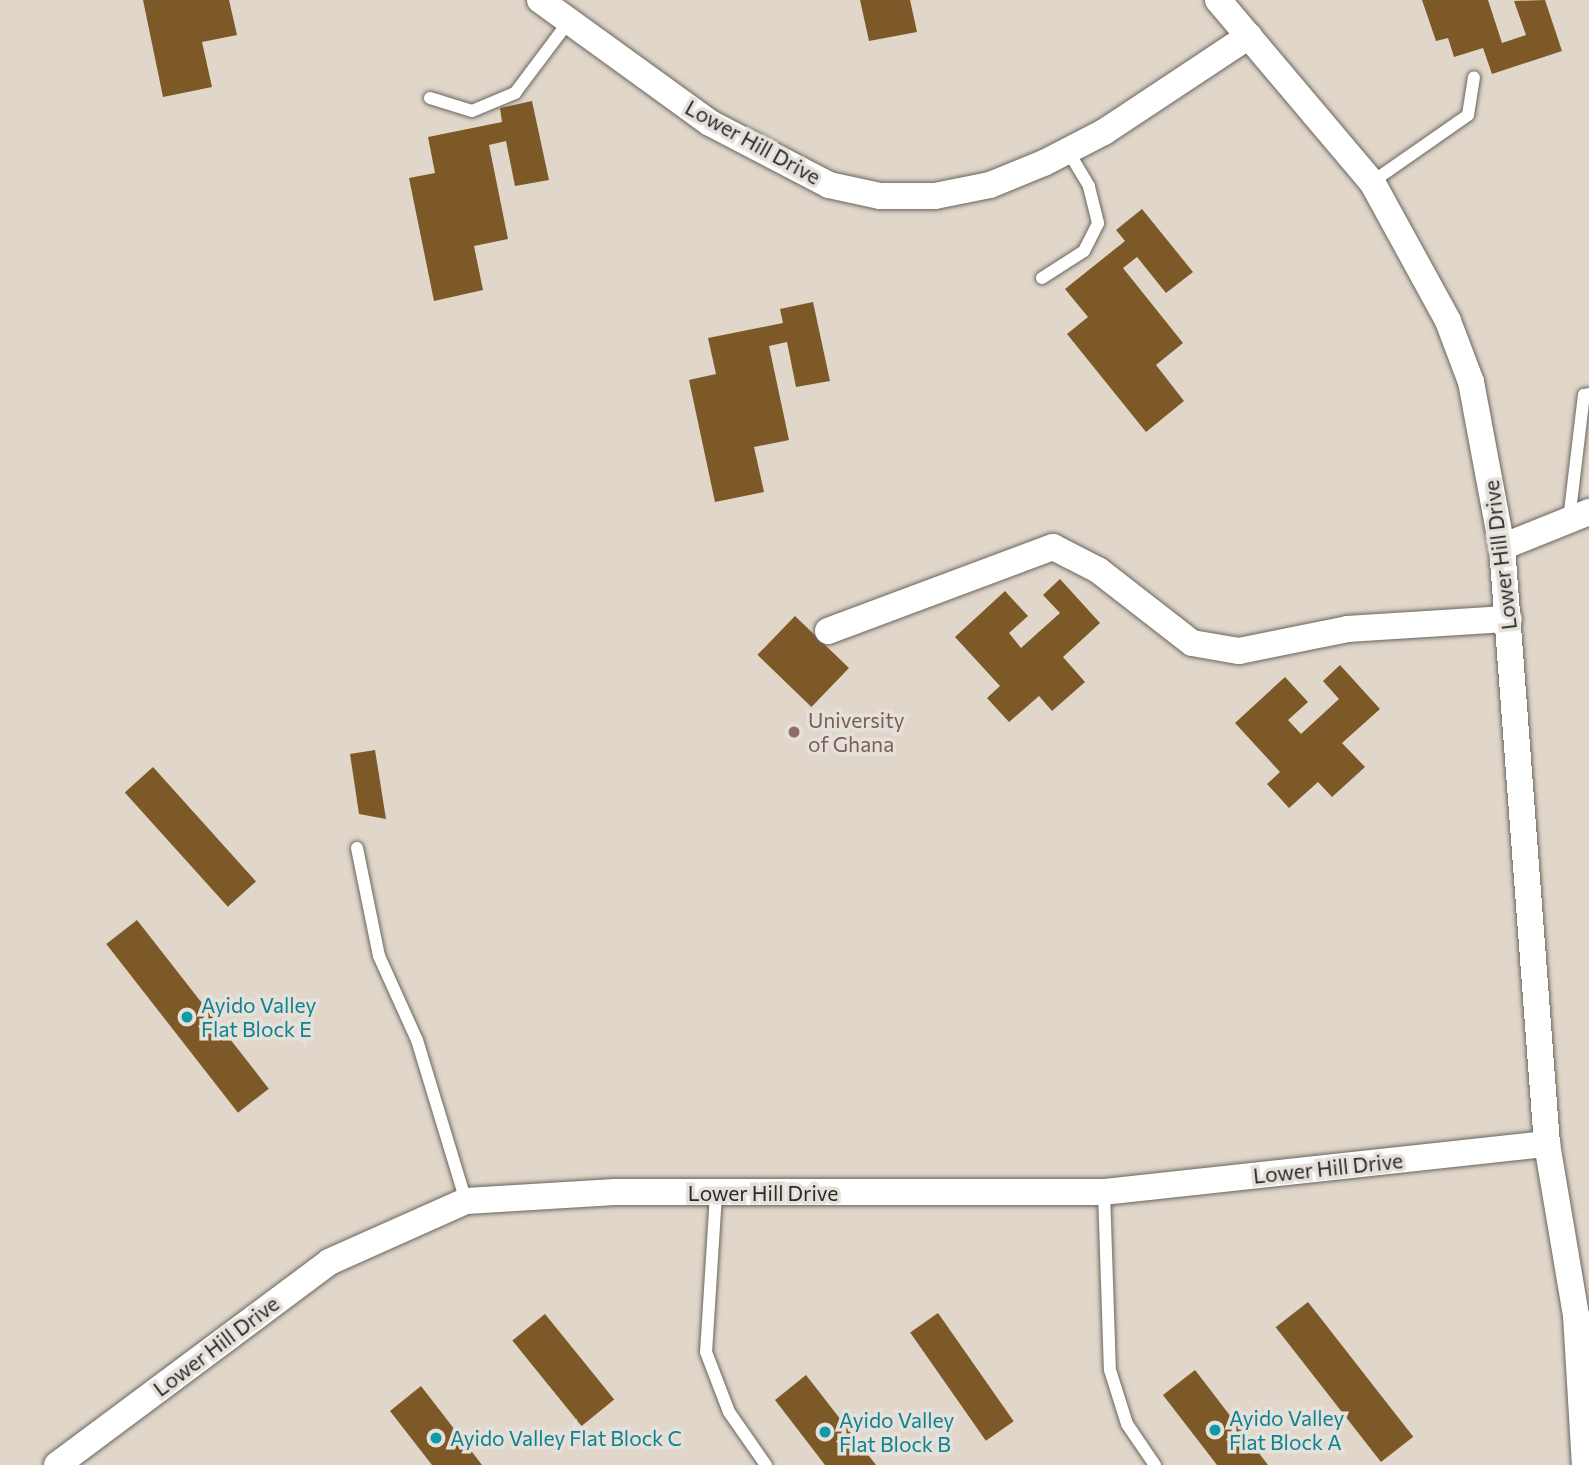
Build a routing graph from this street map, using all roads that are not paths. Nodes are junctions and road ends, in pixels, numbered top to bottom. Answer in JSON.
{"nodes":[{"id":1,"x":540,"y":0,"type":"edge"},
{"id":2,"x":1218,"y":0,"type":"edge"},
{"id":3,"x":569,"y":21,"type":"junction"},
{"id":4,"x":1249,"y":36,"type":"junction"},
{"id":5,"x":1474,"y":77,"type":"dead end"},
{"id":6,"x":430,"y":99,"type":"dead end"},
{"id":7,"x":1068,"y":151,"type":"junction"},
{"id":8,"x":1372,"y":182,"type":"junction"},
{"id":9,"x":1042,"y":278,"type":"dead end"},
{"id":10,"x":1589,"y":394,"type":"edge"},
{"id":11,"x":1579,"y":516,"type":"edge"},
{"id":12,"x":1502,"y":547,"type":"junction"},
{"id":13,"x":1509,"y":619,"type":"junction"},
{"id":14,"x":828,"y":631,"type":"dead end"},
{"id":15,"x":357,"y":848,"type":"dead end"},
{"id":16,"x":1547,"y":1144,"type":"junction"},
{"id":17,"x":1104,"y":1192,"type":"junction"},
{"id":18,"x":716,"y":1194,"type":"junction"},
{"id":19,"x":466,"y":1201,"type":"junction"},
{"id":20,"x":57,"y":1465,"type":"edge"},
{"id":21,"x":766,"y":1465,"type":"edge"},
{"id":22,"x":1155,"y":1465,"type":"edge"},
{"id":23,"x":1586,"y":1465,"type":"edge"}],
"edges":[{"from":1,"to":3,"type":"street","name":"Lower Hill Drive"},
{"from":2,"to":4,"type":"street","name":"Lower Hill Drive"},
{"from":3,"to":6,"type":"lane"},
{"from":3,"to":7,"type":"street","name":"Lower Hill Drive"},
{"from":4,"to":7,"type":"street","name":"Lower Hill Drive"},
{"from":4,"to":8,"type":"street","name":"Lower Hill Drive"},
{"from":5,"to":8,"type":"lane"},
{"from":7,"to":9,"type":"lane"},
{"from":8,"to":12,"type":"street","name":"Lower Hill Drive"},
{"from":10,"to":11,"type":"lane"},
{"from":11,"to":12,"type":"street"},
{"from":12,"to":13,"type":"street","name":"Lower Hill Drive"},
{"from":13,"to":14,"type":"street"},
{"from":13,"to":16,"type":"street","name":"Lower Hill Drive"},
{"from":15,"to":19,"type":"lane"},
{"from":16,"to":17,"type":"street","name":"Lower Hill Drive"},
{"from":16,"to":23,"type":"street","name":"Lower Hill Drive"},
{"from":17,"to":18,"type":"street","name":"Lower Hill Drive"},
{"from":17,"to":22,"type":"lane"},
{"from":18,"to":19,"type":"street","name":"Lower Hill Drive"},
{"from":18,"to":21,"type":"lane"},
{"from":19,"to":20,"type":"street","name":"Lower Hill Drive"}]}
